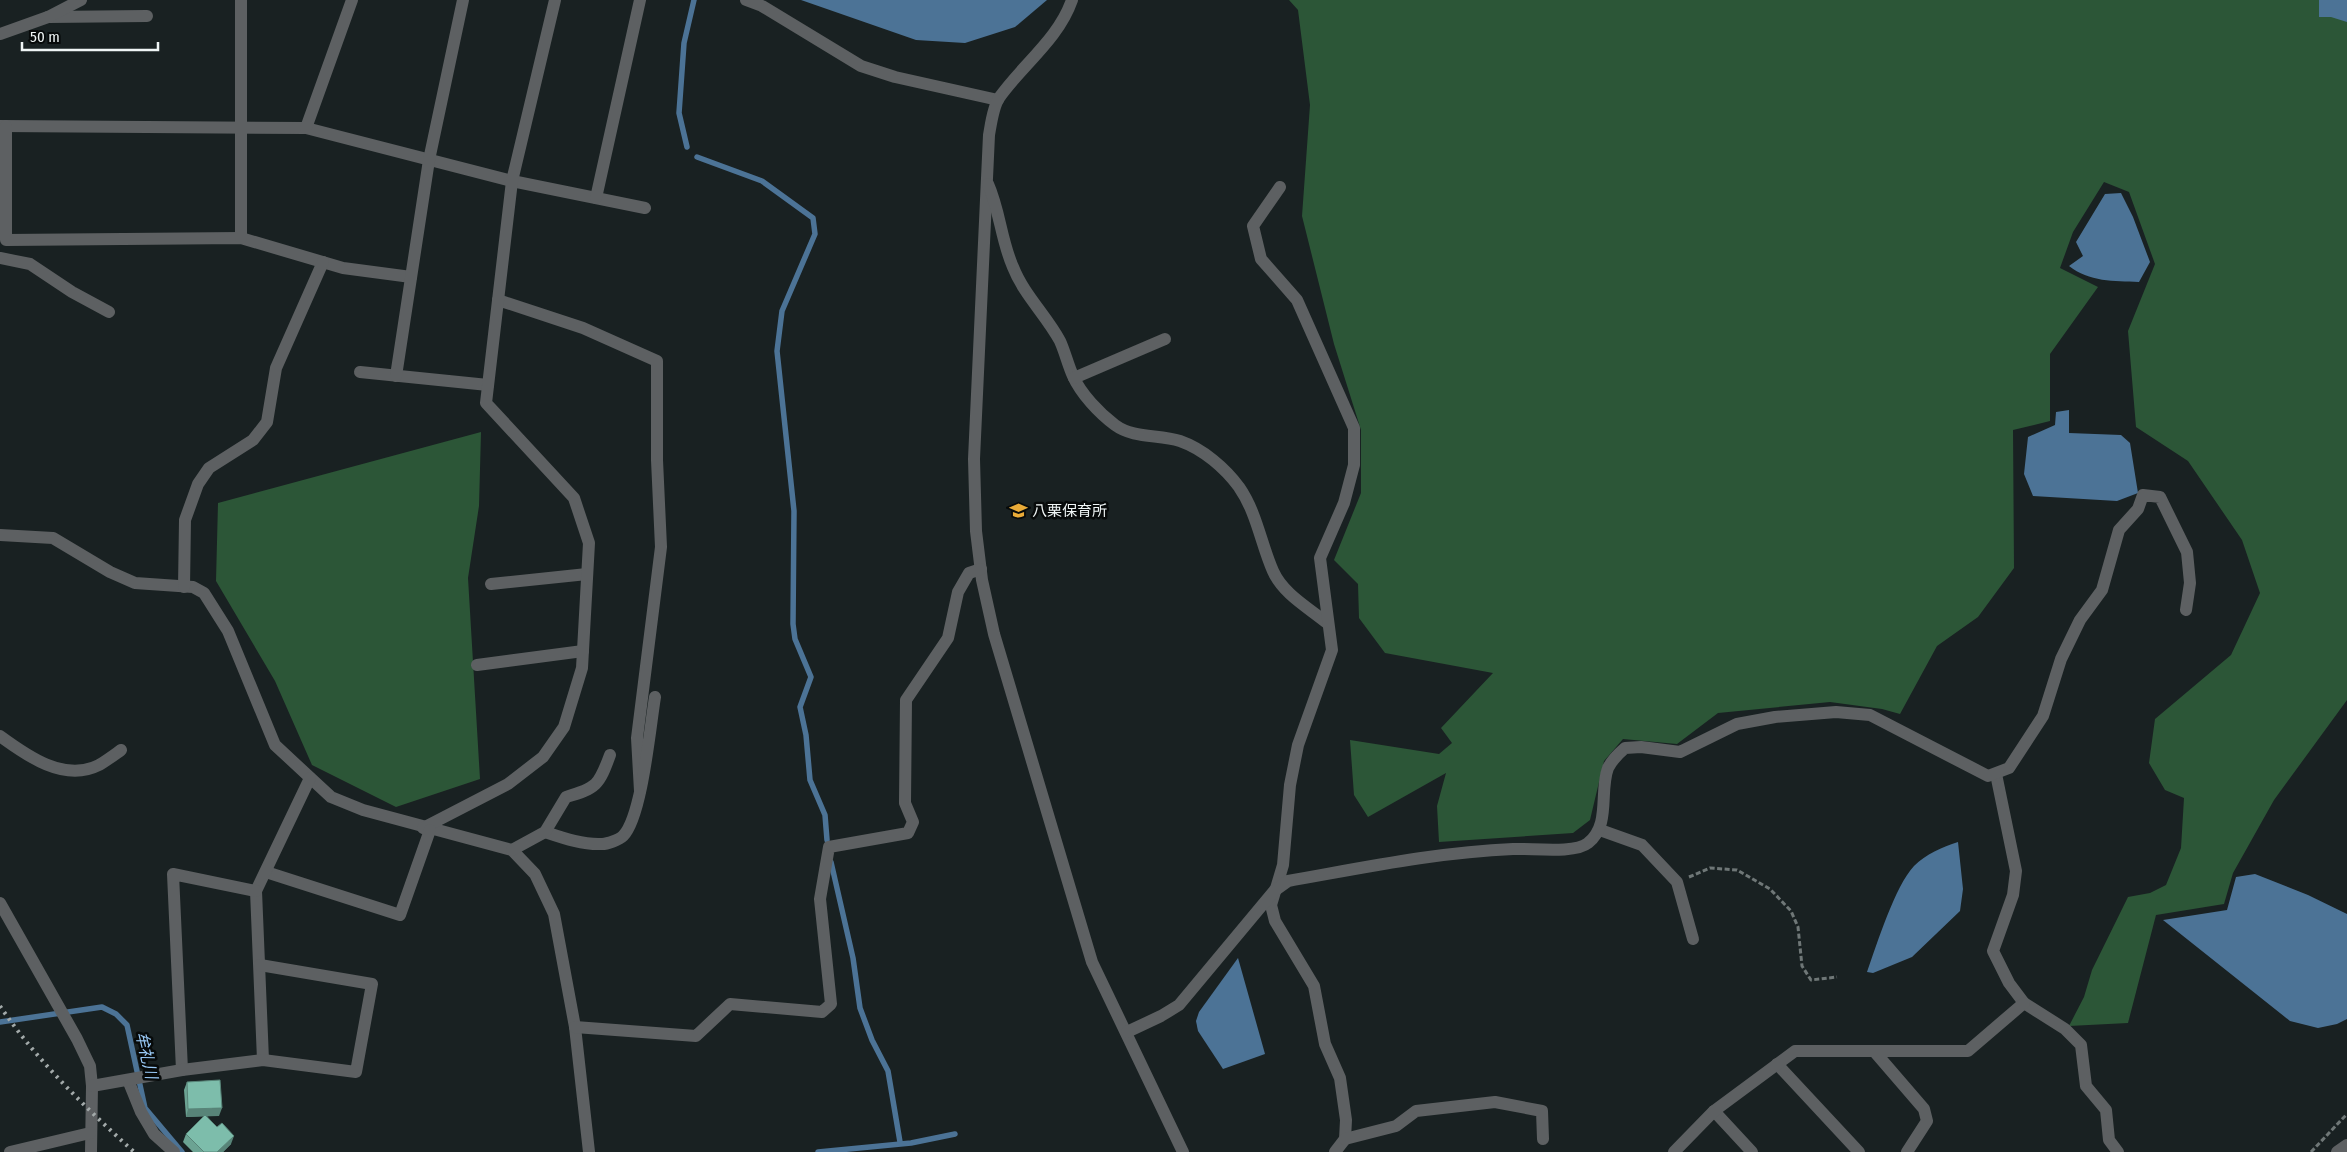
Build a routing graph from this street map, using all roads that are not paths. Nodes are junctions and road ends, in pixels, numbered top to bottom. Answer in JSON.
{"nodes":[{"id":1,"x":81,"y":0,"type":"edge"},
{"id":2,"x":241,"y":0,"type":"edge"},
{"id":3,"x":352,"y":0,"type":"edge"},
{"id":4,"x":462,"y":0,"type":"edge"},
{"id":5,"x":555,"y":0,"type":"edge"},
{"id":6,"x":640,"y":0,"type":"edge"},
{"id":7,"x":746,"y":0,"type":"edge"},
{"id":8,"x":1072,"y":0,"type":"edge"},
{"id":9,"x":147,"y":16,"type":"dead end"},
{"id":10,"x":48,"y":17,"type":"junction"},
{"id":11,"x":0,"y":34,"type":"edge"},
{"id":12,"x":998,"y":100,"type":"junction"},
{"id":13,"x":3,"y":126,"type":"edge"},
{"id":14,"x":241,"y":127,"type":"junction"},
{"id":15,"x":306,"y":128,"type":"junction"},
{"id":16,"x":429,"y":160,"type":"junction"},
{"id":17,"x":512,"y":181,"type":"junction"},
{"id":18,"x":986,"y":181,"type":"junction"},
{"id":19,"x":1280,"y":187,"type":"dead end"},
{"id":20,"x":596,"y":198,"type":"junction"},
{"id":21,"x":645,"y":208,"type":"dead end"},
{"id":22,"x":241,"y":238,"type":"junction"},
{"id":23,"x":0,"y":258,"type":"edge"},
{"id":24,"x":323,"y":262,"type":"junction"},
{"id":25,"x":411,"y":277,"type":"junction"},
{"id":26,"x":498,"y":300,"type":"junction"},
{"id":27,"x":109,"y":312,"type":"dead end"},
{"id":28,"x":1166,"y":339,"type":"dead end"},
{"id":29,"x":360,"y":372,"type":"dead end"},
{"id":30,"x":396,"y":376,"type":"junction"},
{"id":31,"x":1074,"y":378,"type":"junction"},
{"id":32,"x":488,"y":385,"type":"junction"},
{"id":33,"x":0,"y":535,"type":"edge"},
{"id":34,"x":981,"y":569,"type":"junction"},
{"id":35,"x":587,"y":574,"type":"junction"},
{"id":36,"x":491,"y":584,"type":"dead end"},
{"id":37,"x":184,"y":587,"type":"junction"},
{"id":38,"x":2186,"y":610,"type":"dead end"},
{"id":39,"x":1328,"y":623,"type":"junction"},
{"id":40,"x":583,"y":651,"type":"junction"},
{"id":41,"x":477,"y":665,"type":"dead end"},
{"id":42,"x":654,"y":698,"type":"dead end"},
{"id":43,"x":0,"y":736,"type":"edge"},
{"id":44,"x":121,"y":750,"type":"dead end"},
{"id":45,"x":610,"y":755,"type":"dead end"},
{"id":46,"x":1996,"y":774,"type":"junction"},
{"id":47,"x":310,"y":778,"type":"junction"},
{"id":48,"x":640,"y":791,"type":"junction"},
{"id":49,"x":427,"y":829,"type":"junction"},
{"id":50,"x":1600,"y":830,"type":"junction"},
{"id":51,"x":545,"y":832,"type":"junction"},
{"id":52,"x":512,"y":850,"type":"junction"},
{"id":53,"x":266,"y":872,"type":"junction"},
{"id":54,"x":256,"y":890,"type":"junction"},
{"id":55,"x":1274,"y":891,"type":"junction"},
{"id":56,"x":0,"y":903,"type":"edge"},
{"id":57,"x":1693,"y":939,"type":"dead end"},
{"id":58,"x":260,"y":965,"type":"junction"},
{"id":59,"x":2024,"y":1003,"type":"junction"},
{"id":60,"x":575,"y":1027,"type":"junction"},
{"id":61,"x":1127,"y":1032,"type":"junction"},
{"id":62,"x":1874,"y":1051,"type":"junction"},
{"id":63,"x":264,"y":1060,"type":"junction"},
{"id":64,"x":1777,"y":1064,"type":"junction"},
{"id":65,"x":182,"y":1070,"type":"junction"},
{"id":66,"x":135,"y":1078,"type":"junction"},
{"id":67,"x":92,"y":1086,"type":"junction"},
{"id":68,"x":1714,"y":1111,"type":"junction"},
{"id":69,"x":90,"y":1133,"type":"junction"},
{"id":70,"x":1344,"y":1139,"type":"junction"},
{"id":71,"x":1543,"y":1139,"type":"dead end"},
{"id":72,"x":2347,"y":1144,"type":"edge"},
{"id":73,"x":10,"y":1152,"type":"edge"},
{"id":74,"x":91,"y":1152,"type":"edge"},
{"id":75,"x":174,"y":1152,"type":"edge"},
{"id":76,"x":589,"y":1152,"type":"edge"},
{"id":77,"x":1183,"y":1152,"type":"edge"},
{"id":78,"x":1335,"y":1152,"type":"edge"},
{"id":79,"x":1674,"y":1152,"type":"edge"},
{"id":80,"x":1752,"y":1152,"type":"edge"},
{"id":81,"x":1859,"y":1152,"type":"edge"},
{"id":82,"x":1907,"y":1152,"type":"edge"},
{"id":83,"x":2118,"y":1152,"type":"edge"},
{"id":84,"x":2337,"y":1152,"type":"edge"}],
"edges":[{"from":1,"to":10,"type":"street"},
{"from":2,"to":14,"type":"street"},
{"from":3,"to":15,"type":"street"},
{"from":4,"to":16,"type":"street"},
{"from":5,"to":17,"type":"street"},
{"from":6,"to":20,"type":"street"},
{"from":7,"to":12,"type":"street"},
{"from":8,"to":12,"type":"street"},
{"from":9,"to":10,"type":"street"},
{"from":10,"to":11,"type":"street"},
{"from":12,"to":18,"type":"street"},
{"from":13,"to":14,"type":"street"},
{"from":13,"to":22,"type":"street"},
{"from":14,"to":15,"type":"street"},
{"from":14,"to":22,"type":"street"},
{"from":15,"to":16,"type":"street"},
{"from":16,"to":17,"type":"street"},
{"from":16,"to":25,"type":"street"},
{"from":17,"to":20,"type":"street"},
{"from":17,"to":26,"type":"street"},
{"from":18,"to":31,"type":"street"},
{"from":18,"to":34,"type":"street"},
{"from":19,"to":39,"type":"street"},
{"from":20,"to":21,"type":"street"},
{"from":22,"to":24,"type":"street"},
{"from":23,"to":27,"type":"street"},
{"from":24,"to":25,"type":"street"},
{"from":24,"to":37,"type":"street"},
{"from":25,"to":30,"type":"street"},
{"from":26,"to":32,"type":"street"},
{"from":26,"to":48,"type":"street"},
{"from":28,"to":31,"type":"street"},
{"from":29,"to":30,"type":"street"},
{"from":30,"to":32,"type":"street"},
{"from":31,"to":39,"type":"street"},
{"from":32,"to":35,"type":"street"},
{"from":33,"to":37,"type":"street"},
{"from":34,"to":60,"type":"street"},
{"from":34,"to":61,"type":"street"},
{"from":35,"to":36,"type":"street"},
{"from":35,"to":40,"type":"street"},
{"from":37,"to":47,"type":"street"},
{"from":38,"to":46,"type":"street"},
{"from":39,"to":55,"type":"street"},
{"from":40,"to":41,"type":"street"},
{"from":40,"to":49,"type":"street"},
{"from":42,"to":48,"type":"street"},
{"from":43,"to":44,"type":"street"},
{"from":45,"to":51,"type":"street"},
{"from":46,"to":50,"type":"street"},
{"from":46,"to":59,"type":"street"},
{"from":47,"to":49,"type":"street"},
{"from":47,"to":53,"type":"street"},
{"from":48,"to":51,"type":"street"},
{"from":49,"to":52,"type":"street"},
{"from":49,"to":53,"type":"street"},
{"from":50,"to":55,"type":"street"},
{"from":50,"to":57,"type":"street"},
{"from":51,"to":52,"type":"street"},
{"from":52,"to":60,"type":"street"},
{"from":53,"to":54,"type":"street"},
{"from":54,"to":58,"type":"street"},
{"from":54,"to":65,"type":"street"},
{"from":55,"to":61,"type":"street"},
{"from":55,"to":70,"type":"street"},
{"from":56,"to":67,"type":"street"},
{"from":58,"to":63,"type":"street"},
{"from":58,"to":63,"type":"street"},
{"from":59,"to":62,"type":"street"},
{"from":59,"to":83,"type":"street"},
{"from":60,"to":76,"type":"street"},
{"from":61,"to":77,"type":"street"},
{"from":62,"to":64,"type":"street"},
{"from":62,"to":82,"type":"street"},
{"from":63,"to":65,"type":"street"},
{"from":64,"to":68,"type":"street"},
{"from":64,"to":81,"type":"street"},
{"from":65,"to":66,"type":"street"},
{"from":66,"to":67,"type":"street"},
{"from":66,"to":75,"type":"street"},
{"from":67,"to":69,"type":"street"},
{"from":68,"to":79,"type":"street"},
{"from":68,"to":80,"type":"street"},
{"from":69,"to":73,"type":"street"},
{"from":69,"to":74,"type":"street"},
{"from":70,"to":71,"type":"street"},
{"from":70,"to":78,"type":"street"},
{"from":72,"to":84,"type":"street"}]}
